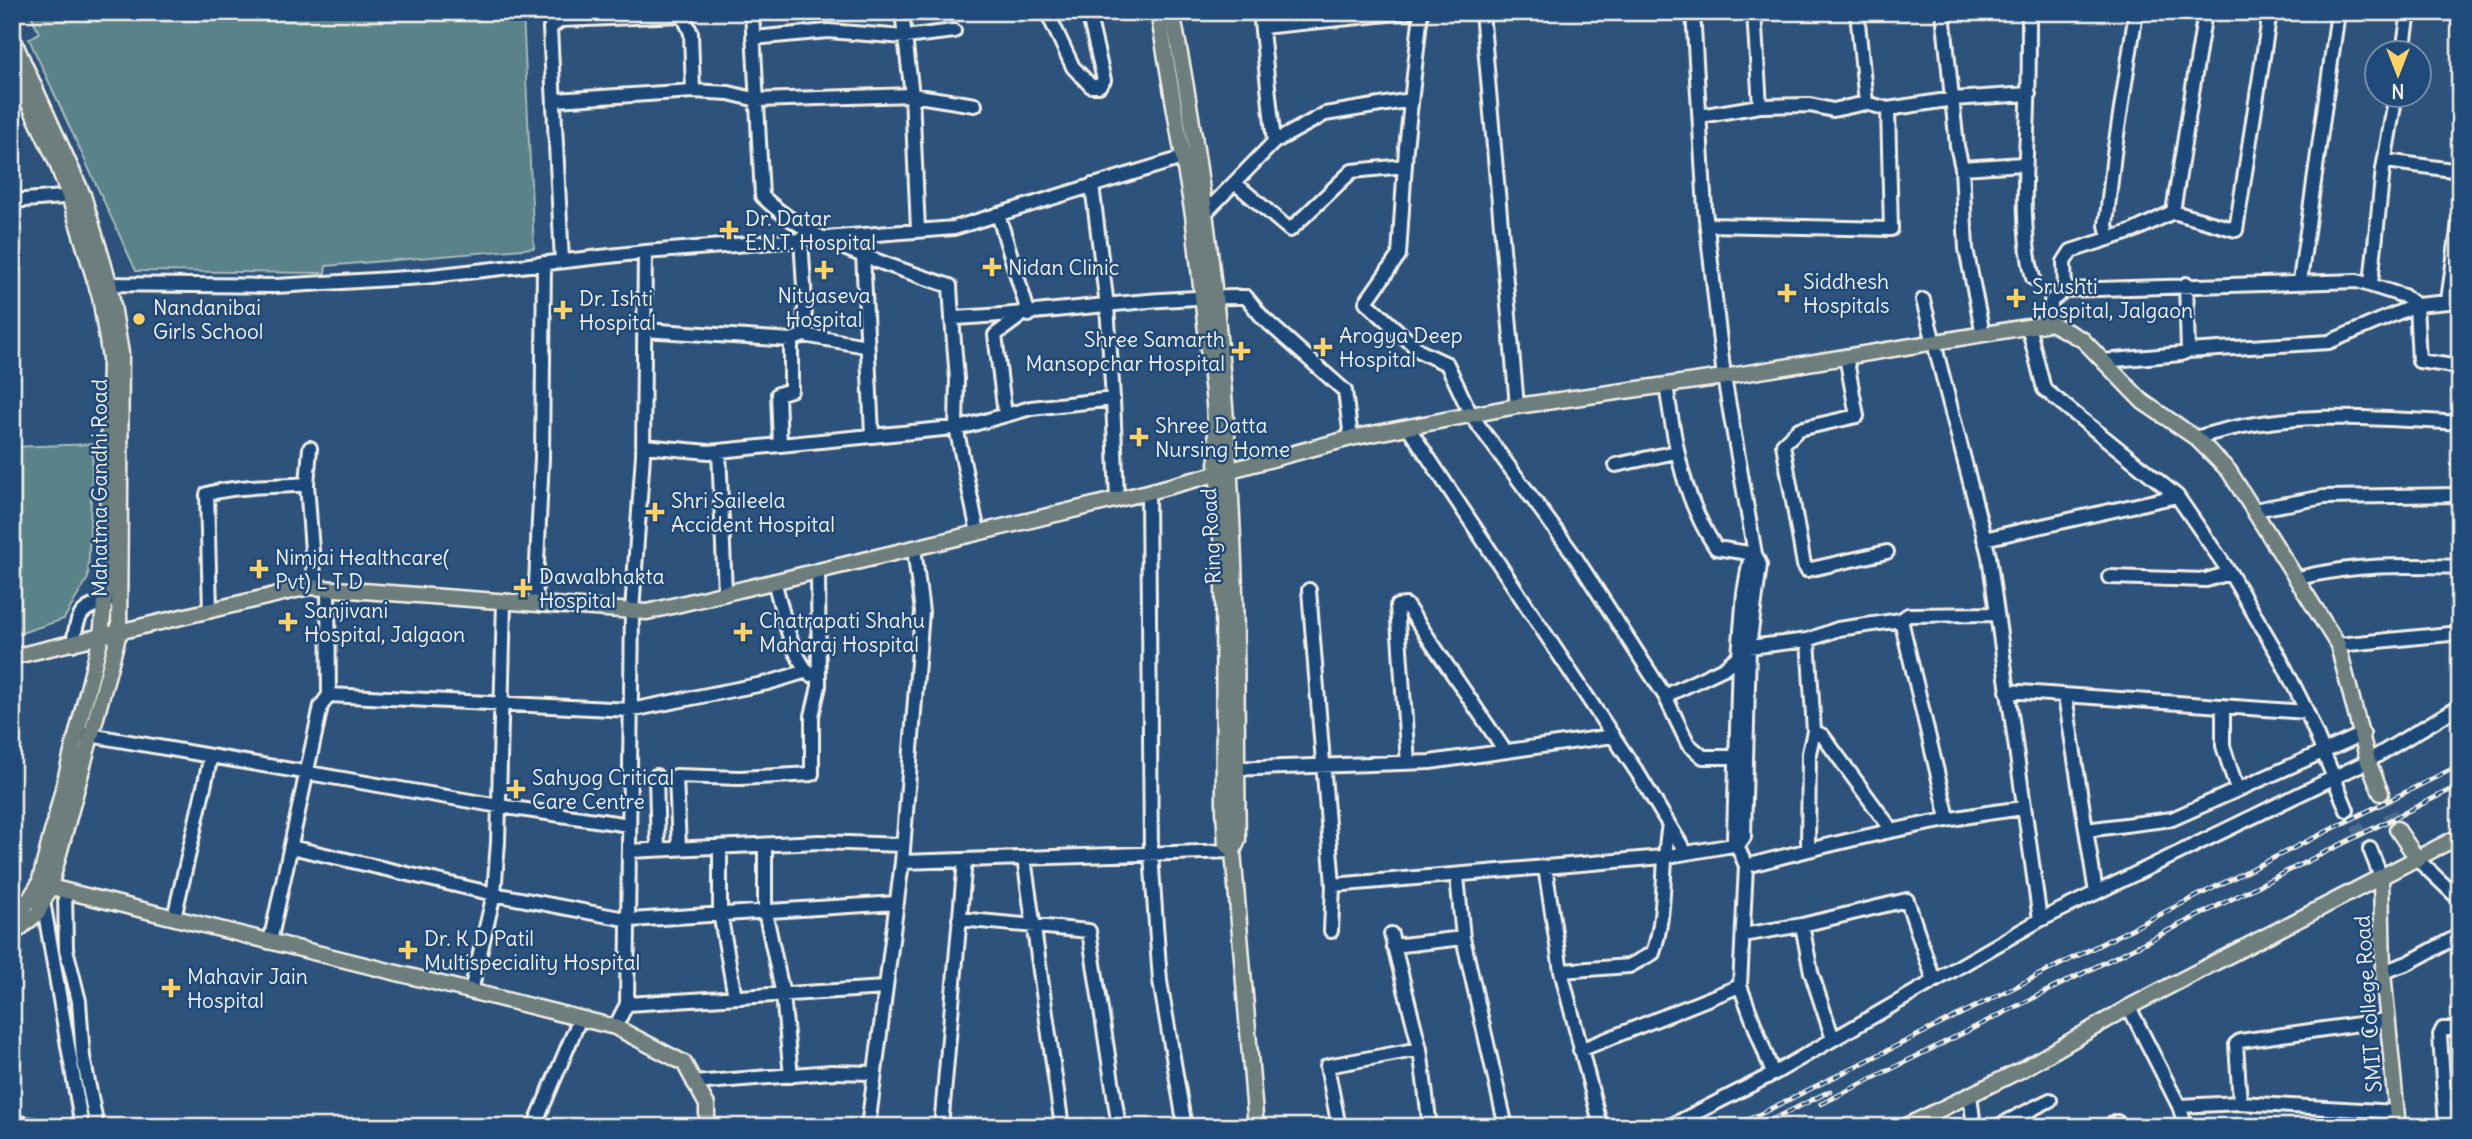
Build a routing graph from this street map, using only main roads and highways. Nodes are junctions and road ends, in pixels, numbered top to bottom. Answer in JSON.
{"nodes":[{"id":1,"x":1158,"y":12,"type":"edge"},
{"id":2,"x":1172,"y":12,"type":"edge"},
{"id":3,"x":12,"y":37,"type":"edge"},
{"id":4,"x":18,"y":75,"type":"edge"},
{"id":5,"x":1189,"y":156,"type":"junction"},
{"id":6,"x":1224,"y":472,"type":"junction"},
{"id":7,"x":112,"y":600,"type":"junction"},
{"id":8,"x":119,"y":634,"type":"junction"},
{"id":9,"x":101,"y":638,"type":"junction"},
{"id":10,"x":12,"y":657,"type":"edge"},
{"id":11,"x":85,"y":734,"type":"junction"},
{"id":12,"x":2381,"y":793,"type":"tunnel mouth"},
{"id":13,"x":2397,"y":829,"type":"tunnel mouth"},
{"id":14,"x":2460,"y":836,"type":"edge"},
{"id":15,"x":2418,"y":860,"type":"junction"},
{"id":16,"x":2381,"y":877,"type":"junction"},
{"id":17,"x":51,"y":888,"type":"junction"},
{"id":18,"x":36,"y":901,"type":"junction"},
{"id":19,"x":12,"y":918,"type":"edge"},
{"id":20,"x":12,"y":935,"type":"edge"},
{"id":21,"x":2398,"y":1120,"type":"edge"},
{"id":22,"x":707,"y":1127,"type":"edge"},
{"id":23,"x":1256,"y":1127,"type":"edge"},
{"id":24,"x":1904,"y":1127,"type":"edge"}],
"edges":[{"from":1,"to":5,"type":"main road"},
{"from":2,"to":5,"type":"main road","name":"Ring Road"},
{"from":3,"to":4,"type":"main road","name":"Mahatma Gandhi Road"},
{"from":4,"to":7,"type":"main road","name":"Mahatma Gandhi Road"},
{"from":5,"to":6,"type":"main road","name":"Ring Road"},
{"from":6,"to":8,"type":"main road"},
{"from":6,"to":12,"type":"main road"},
{"from":6,"to":23,"type":"main road","name":"Ring Road"},
{"from":7,"to":8,"type":"main road","name":"Mahatma Gandhi Road"},
{"from":7,"to":9,"type":"main road"},
{"from":8,"to":9,"type":"main road"},
{"from":8,"to":11,"type":"main road","name":"Mahatma Gandhi Road"},
{"from":9,"to":10,"type":"main road"},
{"from":9,"to":11,"type":"main road"},
{"from":11,"to":17,"type":"main road","name":"Mahatma Gandhi Road"},
{"from":13,"to":15,"type":"main road"},
{"from":14,"to":15,"type":"main road"},
{"from":15,"to":16,"type":"main road"},
{"from":16,"to":21,"type":"main road","name":"SMIT College Road"},
{"from":16,"to":24,"type":"main road"},
{"from":17,"to":18,"type":"main road","name":"Mahatma Gandhi Road"},
{"from":17,"to":22,"type":"main road"},
{"from":18,"to":19,"type":"main road"},
{"from":18,"to":20,"type":"main road","name":"Mahatma Gandhi Road"}]}
